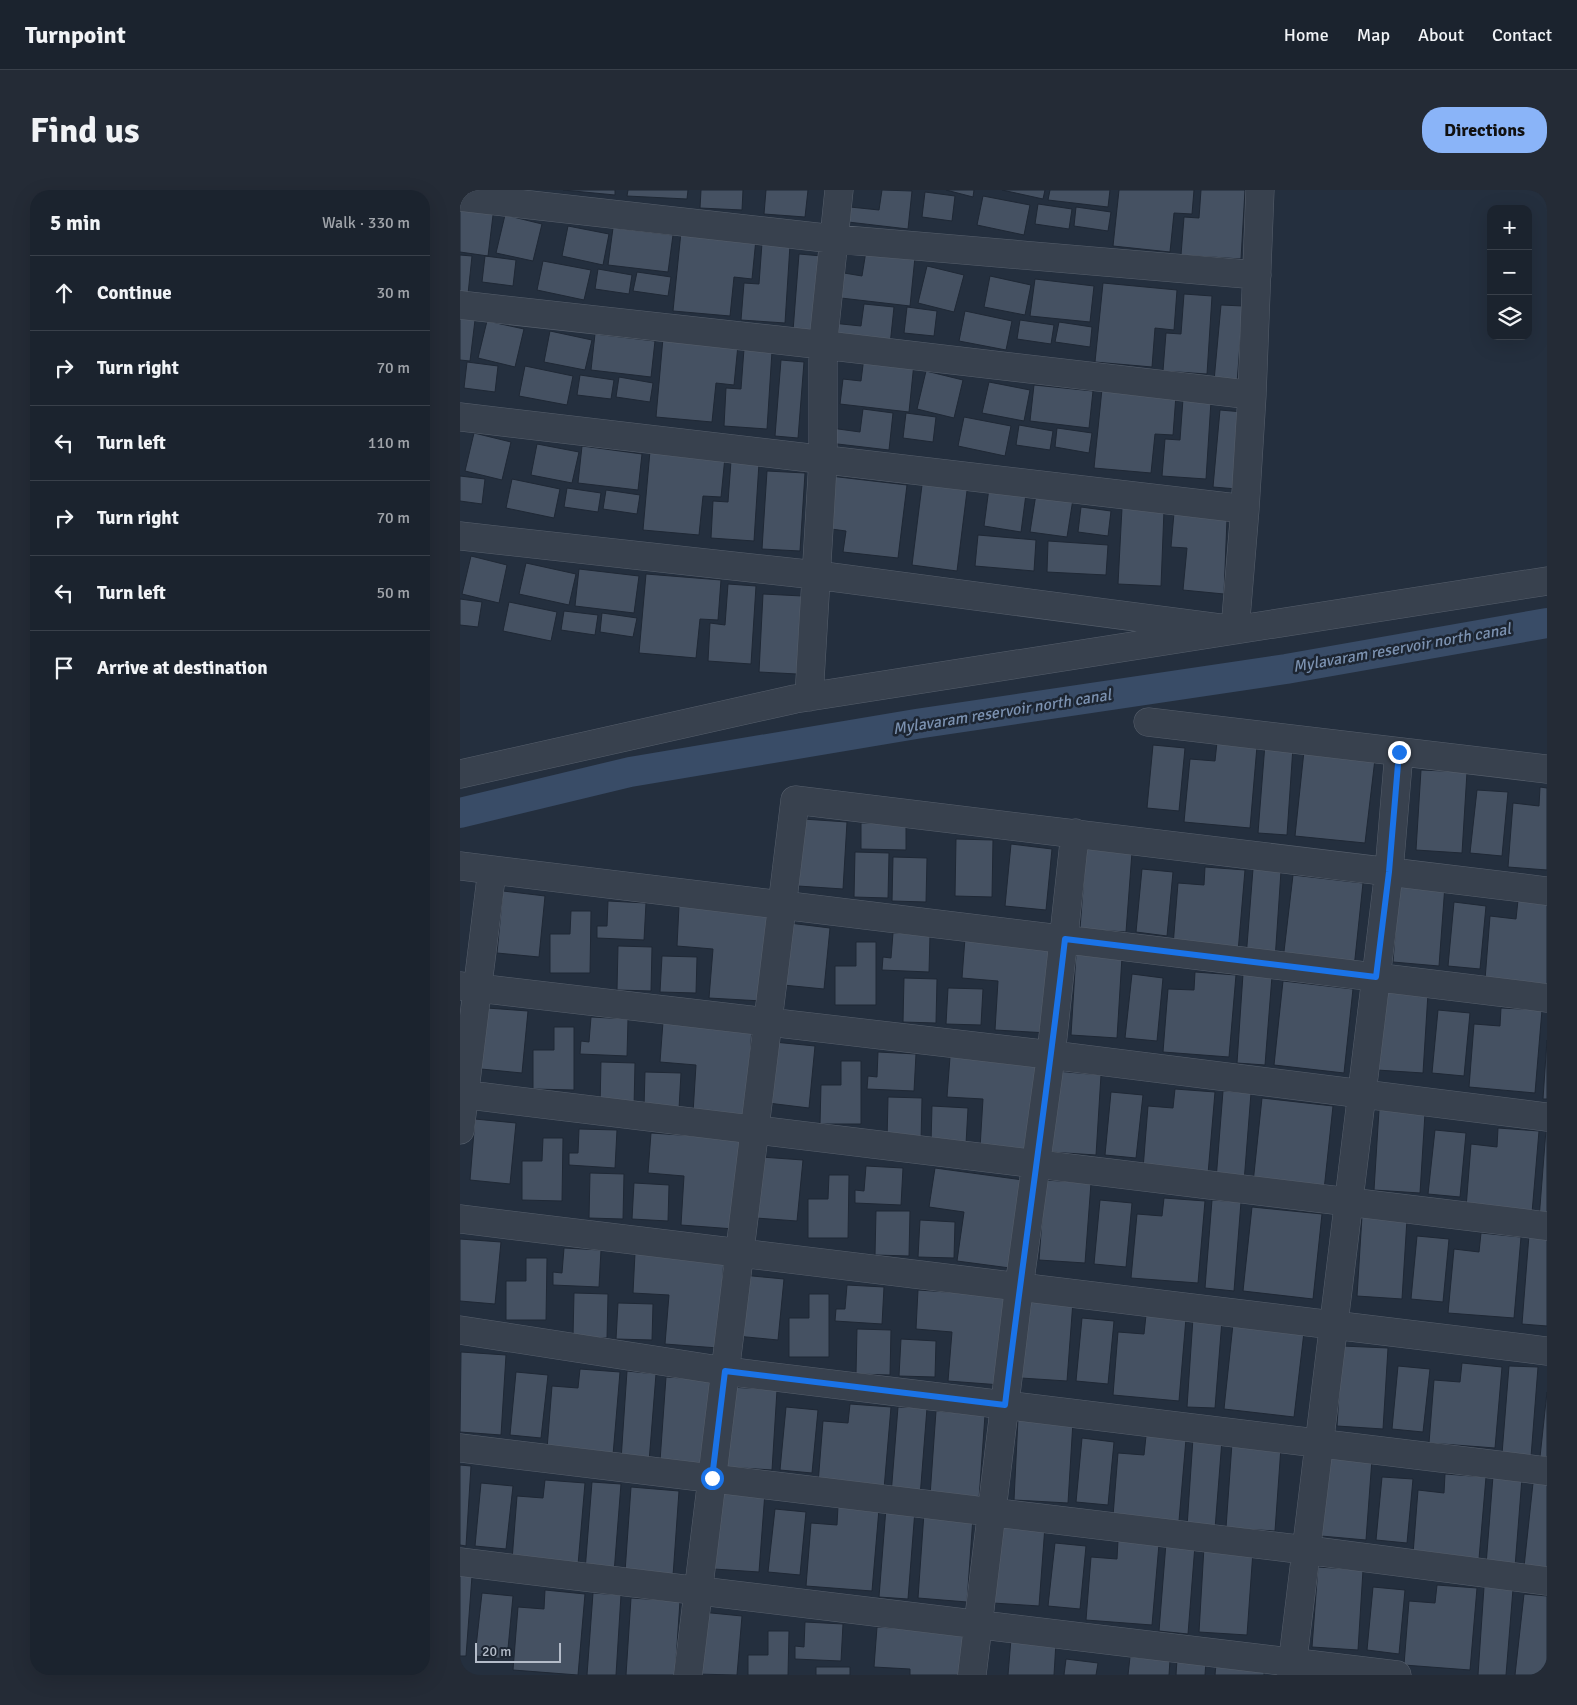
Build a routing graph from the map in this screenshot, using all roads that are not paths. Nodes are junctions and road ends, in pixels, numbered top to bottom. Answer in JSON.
{"nodes":[{"id":1,"x":839,"y":190,"type":"edge"},
{"id":2,"x":1260,"y":190,"type":"edge"},
{"id":3,"x":460,"y":197,"type":"edge"},
{"id":4,"x":834,"y":239,"type":"junction"},
{"id":5,"x":1257,"y":275,"type":"junction"},
{"id":6,"x":460,"y":305,"type":"edge"},
{"id":7,"x":823,"y":344,"type":"junction"},
{"id":8,"x":1252,"y":395,"type":"junction"},
{"id":9,"x":460,"y":417,"type":"edge"},
{"id":10,"x":823,"y":460,"type":"junction"},
{"id":11,"x":1245,"y":509,"type":"junction"},
{"id":12,"x":460,"y":536,"type":"edge"},
{"id":13,"x":816,"y":575,"type":"junction"},
{"id":14,"x":1547,"y":581,"type":"edge"},
{"id":15,"x":1235,"y":630,"type":"junction"},
{"id":16,"x":810,"y":697,"type":"junction"},
{"id":17,"x":1148,"y":722,"type":"dead end"},
{"id":18,"x":1399,"y":752,"type":"junction"},
{"id":19,"x":1547,"y":769,"type":"edge"},
{"id":20,"x":460,"y":774,"type":"edge"},
{"id":21,"x":1075,"y":833,"type":"junction"},
{"id":22,"x":460,"y":866,"type":"edge"},
{"id":23,"x":492,"y":870,"type":"junction"},
{"id":24,"x":1389,"y":872,"type":"junction"},
{"id":25,"x":1547,"y":891,"type":"edge"},
{"id":26,"x":782,"y":905,"type":"junction"},
{"id":27,"x":1065,"y":939,"type":"junction"},
{"id":28,"x":1376,"y":977,"type":"junction"},
{"id":29,"x":469,"y":987,"type":"edge"},
{"id":30,"x":1547,"y":998,"type":"edge"},
{"id":31,"x":768,"y":1023,"type":"junction"},
{"id":32,"x":1051,"y":1055,"type":"junction"},
{"id":33,"x":462,"y":1094,"type":"edge"},
{"id":34,"x":1362,"y":1095,"type":"junction"},
{"id":35,"x":1547,"y":1117,"type":"edge"},
{"id":36,"x":460,"y":1130,"type":"edge"},
{"id":37,"x":755,"y":1130,"type":"junction"},
{"id":38,"x":1037,"y":1164,"type":"junction"},
{"id":39,"x":1349,"y":1202,"type":"junction"},
{"id":40,"x":460,"y":1219,"type":"edge"},
{"id":41,"x":1547,"y":1226,"type":"edge"},
{"id":42,"x":740,"y":1251,"type":"junction"},
{"id":43,"x":1019,"y":1287,"type":"junction"},
{"id":44,"x":1334,"y":1325,"type":"junction"},
{"id":45,"x":460,"y":1330,"type":"edge"},
{"id":46,"x":1547,"y":1351,"type":"edge"},
{"id":47,"x":725,"y":1371,"type":"junction"},
{"id":48,"x":1005,"y":1405,"type":"junction"},
{"id":49,"x":1320,"y":1443,"type":"junction"},
{"id":50,"x":460,"y":1448,"type":"edge"},
{"id":51,"x":1547,"y":1471,"type":"edge"},
{"id":52,"x":712,"y":1478,"type":"junction"},
{"id":53,"x":992,"y":1512,"type":"junction"},
{"id":54,"x":1306,"y":1550,"type":"junction"},
{"id":55,"x":460,"y":1562,"type":"edge"},
{"id":56,"x":1547,"y":1581,"type":"edge"},
{"id":57,"x":698,"y":1591,"type":"junction"},
{"id":58,"x":978,"y":1624,"type":"junction"},
{"id":59,"x":1292,"y":1668,"type":"edge"},
{"id":60,"x":688,"y":1675,"type":"edge"},
{"id":61,"x":972,"y":1675,"type":"edge"},
{"id":62,"x":1396,"y":1675,"type":"edge"}],
"edges":[{"from":1,"to":4,"type":"street"},
{"from":2,"to":5,"type":"street"},
{"from":3,"to":4,"type":"street"},
{"from":4,"to":5,"type":"street"},
{"from":4,"to":7,"type":"street"},
{"from":5,"to":8,"type":"street"},
{"from":6,"to":7,"type":"street"},
{"from":7,"to":8,"type":"street"},
{"from":7,"to":10,"type":"street"},
{"from":8,"to":11,"type":"street"},
{"from":9,"to":10,"type":"street"},
{"from":10,"to":11,"type":"street"},
{"from":10,"to":13,"type":"street"},
{"from":11,"to":15,"type":"street"},
{"from":12,"to":13,"type":"street"},
{"from":13,"to":15,"type":"street"},
{"from":13,"to":16,"type":"street"},
{"from":14,"to":15,"type":"street"},
{"from":15,"to":16,"type":"street"},
{"from":16,"to":20,"type":"street"},
{"from":17,"to":18,"type":"street"},
{"from":18,"to":19,"type":"street"},
{"from":18,"to":24,"type":"street"},
{"from":21,"to":24,"type":"street"},
{"from":21,"to":26,"type":"street"},
{"from":21,"to":27,"type":"street"},
{"from":22,"to":23,"type":"street"},
{"from":23,"to":26,"type":"street"},
{"from":23,"to":29,"type":"street"},
{"from":24,"to":25,"type":"street"},
{"from":24,"to":28,"type":"street"},
{"from":26,"to":27,"type":"street"},
{"from":26,"to":31,"type":"street"},
{"from":27,"to":28,"type":"street"},
{"from":27,"to":32,"type":"street"},
{"from":28,"to":30,"type":"street"},
{"from":28,"to":34,"type":"street"},
{"from":29,"to":31,"type":"street"},
{"from":29,"to":33,"type":"street"},
{"from":31,"to":32,"type":"street"},
{"from":31,"to":37,"type":"street"},
{"from":32,"to":34,"type":"street"},
{"from":32,"to":38,"type":"street"},
{"from":33,"to":36,"type":"street"},
{"from":33,"to":37,"type":"street"},
{"from":34,"to":35,"type":"street"},
{"from":34,"to":39,"type":"street"},
{"from":37,"to":38,"type":"street"},
{"from":37,"to":42,"type":"street"},
{"from":38,"to":39,"type":"street"},
{"from":38,"to":43,"type":"street"},
{"from":39,"to":41,"type":"street"},
{"from":39,"to":44,"type":"street"},
{"from":40,"to":42,"type":"street"},
{"from":42,"to":43,"type":"street"},
{"from":42,"to":47,"type":"street"},
{"from":43,"to":44,"type":"street"},
{"from":43,"to":48,"type":"street"},
{"from":44,"to":46,"type":"street"},
{"from":44,"to":49,"type":"street"},
{"from":45,"to":47,"type":"street"},
{"from":47,"to":48,"type":"street"},
{"from":47,"to":52,"type":"street"},
{"from":48,"to":49,"type":"street"},
{"from":48,"to":53,"type":"street"},
{"from":49,"to":51,"type":"street"},
{"from":49,"to":54,"type":"street"},
{"from":50,"to":52,"type":"street"},
{"from":52,"to":53,"type":"street"},
{"from":52,"to":57,"type":"street"},
{"from":53,"to":54,"type":"street"},
{"from":53,"to":58,"type":"street"},
{"from":54,"to":56,"type":"street"},
{"from":54,"to":59,"type":"street"},
{"from":55,"to":57,"type":"street"},
{"from":57,"to":58,"type":"street"},
{"from":57,"to":60,"type":"street"},
{"from":58,"to":59,"type":"street"},
{"from":58,"to":61,"type":"street"},
{"from":59,"to":62,"type":"street"}]}
